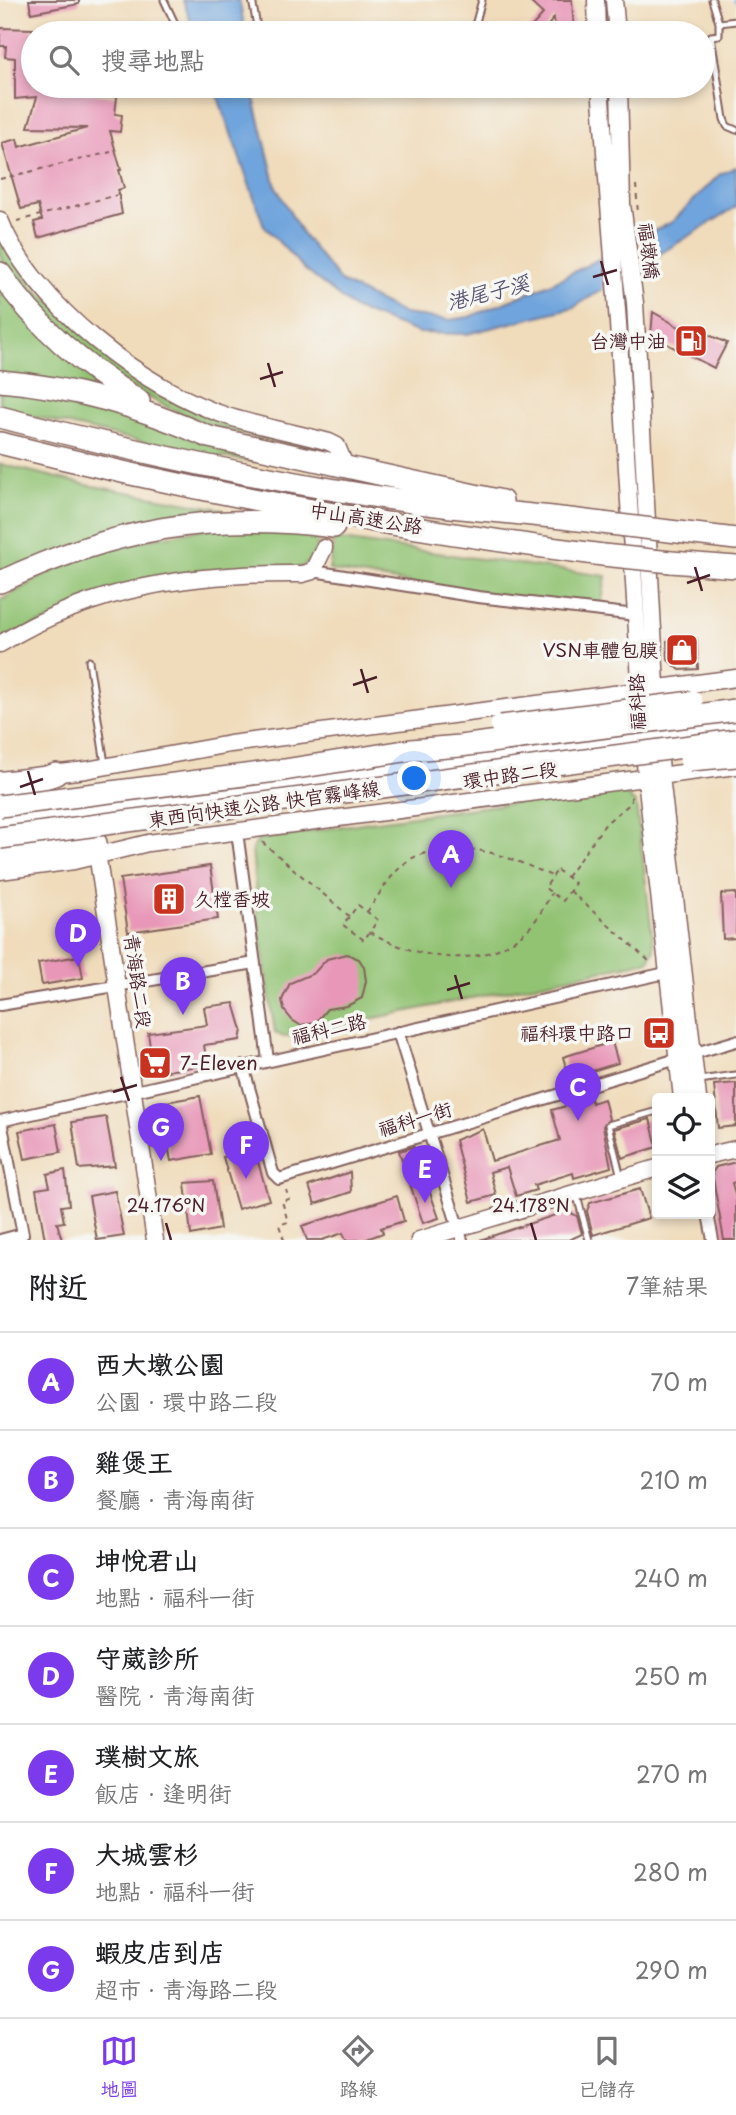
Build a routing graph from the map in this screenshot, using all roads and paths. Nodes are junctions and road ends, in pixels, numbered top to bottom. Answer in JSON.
{"nodes":[{"id":1,"x":164,"y":0,"type":"edge"},
{"id":2,"x":252,"y":0,"type":"edge"},
{"id":3,"x":482,"y":0,"type":"edge"},
{"id":4,"x":596,"y":0,"type":"edge"},
{"id":5,"x":614,"y":0,"type":"edge"},
{"id":6,"x":712,"y":0,"type":"edge"},
{"id":7,"x":173,"y":21,"type":"edge"},
{"id":8,"x":256,"y":21,"type":"dead end"},
{"id":9,"x":476,"y":21,"type":"edge"},
{"id":10,"x":597,"y":21,"type":"edge"},
{"id":11,"x":616,"y":21,"type":"edge"},
{"id":12,"x":736,"y":21,"type":"edge"},
{"id":13,"x":719,"y":23,"type":"junction"},
{"id":14,"x":715,"y":35,"type":"edge"},
{"id":15,"x":715,"y":68,"type":"edge"},
{"id":16,"x":602,"y":98,"type":"edge"},
{"id":17,"x":619,"y":98,"type":"edge"},
{"id":18,"x":736,"y":130,"type":"edge"},
{"id":19,"x":111,"y":152,"type":"dead end"},
{"id":20,"x":0,"y":179,"type":"edge"},
{"id":21,"x":121,"y":194,"type":"dead end"},
{"id":22,"x":616,"y":205,"type":"junction"},
{"id":23,"x":1,"y":223,"type":"edge"},
{"id":24,"x":0,"y":273,"type":"edge"},
{"id":25,"x":635,"y":303,"type":"joint"},
{"id":26,"x":618,"y":323,"type":"joint"},
{"id":27,"x":0,"y":381,"type":"edge"},
{"id":28,"x":0,"y":417,"type":"edge"},
{"id":29,"x":164,"y":417,"type":"junction"},
{"id":30,"x":0,"y":443,"type":"edge"},
{"id":31,"x":344,"y":463,"type":"dead end"},
{"id":32,"x":562,"y":517,"type":"junction"},
{"id":33,"x":736,"y":538,"type":"edge"},
{"id":34,"x":515,"y":544,"type":"junction"},
{"id":35,"x":90,"y":545,"type":"junction"},
{"id":36,"x":324,"y":548,"type":"tunnel mouth"},
{"id":37,"x":736,"y":567,"type":"edge"},
{"id":38,"x":313,"y":570,"type":"junction"},
{"id":39,"x":0,"y":582,"type":"edge"},
{"id":40,"x":0,"y":593,"type":"edge"},
{"id":41,"x":636,"y":615,"type":"junction"},
{"id":42,"x":0,"y":644,"type":"edge"},
{"id":43,"x":89,"y":661,"type":"dead end"},
{"id":44,"x":736,"y":678,"type":"edge"},
{"id":45,"x":650,"y":691,"type":"junction"},
{"id":46,"x":736,"y":698,"type":"edge"},
{"id":47,"x":736,"y":710,"type":"edge"},
{"id":48,"x":736,"y":727,"type":"edge"},
{"id":49,"x":736,"y":738,"type":"edge"},
{"id":50,"x":652,"y":742,"type":"junction"},
{"id":51,"x":411,"y":750,"type":"junction"},
{"id":52,"x":736,"y":756,"type":"edge"},
{"id":53,"x":736,"y":766,"type":"edge"},
{"id":54,"x":105,"y":767,"type":"junction"},
{"id":55,"x":86,"y":770,"type":"junction"},
{"id":56,"x":56,"y":774,"type":"joint"},
{"id":57,"x":653,"y":777,"type":"junction"},
{"id":58,"x":0,"y":792,"type":"edge"},
{"id":59,"x":631,"y":793,"type":"dead end"},
{"id":60,"x":336,"y":794,"type":"junction"},
{"id":61,"x":91,"y":812,"type":"junction"},
{"id":62,"x":0,"y":818,"type":"edge"},
{"id":63,"x":0,"y":828,"type":"edge"},
{"id":64,"x":237,"y":832,"type":"junction"},
{"id":65,"x":257,"y":836,"type":"dead end"},
{"id":66,"x":0,"y":838,"type":"edge"},
{"id":67,"x":94,"y":851,"type":"junction"},
{"id":68,"x":0,"y":854,"type":"edge"},
{"id":69,"x":0,"y":862,"type":"edge"},
{"id":70,"x":0,"y":871,"type":"edge"},
{"id":71,"x":552,"y":876,"type":"junction"},
{"id":72,"x":567,"y":877,"type":"junction"},
{"id":73,"x":570,"y":891,"type":"junction"},
{"id":74,"x":552,"y":893,"type":"junction"},
{"id":75,"x":366,"y":912,"type":"junction"},
{"id":76,"x":349,"y":916,"type":"junction"},
{"id":77,"x":370,"y":932,"type":"junction"},
{"id":78,"x":649,"y":961,"type":"dead end"},
{"id":79,"x":255,"y":962,"type":"junction"},
{"id":80,"x":666,"y":973,"type":"junction"},
{"id":81,"x":117,"y":984,"type":"junction"},
{"id":82,"x":0,"y":1005,"type":"edge"},
{"id":83,"x":398,"y":1031,"type":"junction"},
{"id":84,"x":736,"y":1041,"type":"edge"},
{"id":85,"x":685,"y":1056,"type":"junction"},
{"id":86,"x":268,"y":1060,"type":"junction"},
{"id":87,"x":243,"y":1066,"type":"junction"},
{"id":88,"x":736,"y":1075,"type":"edge"},
{"id":89,"x":695,"y":1080,"type":"junction"},
{"id":90,"x":132,"y":1091,"type":"junction"},
{"id":91,"x":682,"y":1093,"type":"edge"},
{"id":92,"x":697,"y":1093,"type":"edge"},
{"id":93,"x":652,"y":1112,"type":"edge"},
{"id":94,"x":0,"y":1121,"type":"edge"},
{"id":95,"x":430,"y":1132,"type":"junction"},
{"id":96,"x":736,"y":1149,"type":"edge"},
{"id":97,"x":715,"y":1154,"type":"edge"},
{"id":98,"x":652,"y":1169,"type":"edge"},
{"id":99,"x":283,"y":1178,"type":"junction"},
{"id":100,"x":621,"y":1178,"type":"junction"},
{"id":101,"x":576,"y":1192,"type":"junction"},
{"id":102,"x":709,"y":1219,"type":"edge"},
{"id":103,"x":461,"y":1234,"type":"edge"},
{"id":104,"x":0,"y":1240,"type":"edge"},
{"id":105,"x":155,"y":1240,"type":"edge"},
{"id":106,"x":284,"y":1240,"type":"edge"},
{"id":107,"x":419,"y":1240,"type":"edge"},
{"id":108,"x":589,"y":1240,"type":"edge"},
{"id":109,"x":713,"y":1240,"type":"edge"}],
"edges":[{"from":1,"to":7,"type":"lane"},
{"from":2,"to":8,"type":"lane"},
{"from":3,"to":9,"type":"lane"},
{"from":4,"to":10,"type":"street"},
{"from":5,"to":11,"type":"street"},
{"from":6,"to":13,"type":"lane"},
{"from":12,"to":13,"type":"lane"},
{"from":13,"to":14,"type":"lane"},
{"from":15,"to":18,"type":"lane"},
{"from":16,"to":22,"type":"street"},
{"from":17,"to":22,"type":"street"},
{"from":19,"to":20,"type":"path"},
{"from":21,"to":23,"type":"path"},
{"from":22,"to":25,"type":"street","name":"福墩橋"},
{"from":22,"to":26,"type":"street","name":"福墩橋"},
{"from":23,"to":31,"type":"street"},
{"from":24,"to":29,"type":"highway"},
{"from":25,"to":45,"type":"street","name":"福科路"},
{"from":26,"to":41,"type":"street","name":"福科路"},
{"from":27,"to":29,"type":"highway"},
{"from":28,"to":32,"type":"highway","name":"中山高速公路"},
{"from":29,"to":32,"type":"highway"},
{"from":30,"to":34,"type":"highway","name":"中山高速公路"},
{"from":32,"to":33,"type":"highway","name":"中山高速公路","bridge":true},
{"from":34,"to":35,"type":"highway"},
{"from":34,"to":37,"type":"highway","name":"中山高速公路","bridge":true},
{"from":35,"to":39,"type":"highway"},
{"from":35,"to":40,"type":"highway"},
{"from":36,"to":38,"type":"street"},
{"from":38,"to":41,"type":"street"},
{"from":38,"to":42,"type":"street"},
{"from":41,"to":45,"type":"street","name":"福科路"},
{"from":43,"to":54,"type":"lane"},
{"from":44,"to":45,"type":"street"},
{"from":45,"to":50,"type":"street","name":"福科路"},
{"from":45,"to":54,"type":"street"},
{"from":46,"to":51,"type":"highway","bridge":true},
{"from":47,"to":51,"type":"highway","name":"東西向快速公路 快官霧峰線","bridge":true},
{"from":48,"to":50,"type":"street","name":"環中路二段"},
{"from":49,"to":50,"type":"street","name":"環中路二段"},
{"from":49,"to":60,"type":"highway","name":"東西向快速公路 快官霧峰線","bridge":true},
{"from":50,"to":57,"type":"street","name":"福科路"},
{"from":50,"to":61,"type":"street","name":"環中路二段"},
{"from":51,"to":58,"type":"highway","name":"東西向快速公路 快官霧峰線","bridge":true},
{"from":52,"to":60,"type":"highway","bridge":true},
{"from":53,"to":57,"type":"street","name":"環中路二段"},
{"from":54,"to":55,"type":"street"},
{"from":55,"to":56,"type":"street"},
{"from":55,"to":61,"type":"street","name":"青海路二段"},
{"from":56,"to":58,"type":"highway"},
{"from":57,"to":64,"type":"street","name":"環中路二段"},
{"from":57,"to":80,"type":"street","name":"福科路"},
{"from":57,"to":85,"type":"street","name":"福科路"},
{"from":59,"to":72,"type":"path"},
{"from":60,"to":66,"type":"highway","name":"東西向快速公路 快官霧峰線","bridge":true},
{"from":61,"to":62,"type":"street","name":"環中路二段"},
{"from":61,"to":63,"type":"street","name":"環中路二段"},
{"from":61,"to":67,"type":"street","name":"青海路二段"},
{"from":64,"to":67,"type":"street","name":"環中路二段"},
{"from":64,"to":79,"type":"street"},
{"from":65,"to":76,"type":"path"},
{"from":67,"to":68,"type":"highway"},
{"from":67,"to":69,"type":"lane"},
{"from":67,"to":70,"type":"street"},
{"from":67,"to":81,"type":"street","name":"青海路二段"},
{"from":71,"to":72,"type":"path"},
{"from":71,"to":74,"type":"path"},
{"from":71,"to":75,"type":"path"},
{"from":72,"to":73,"type":"path"},
{"from":73,"to":74,"type":"path"},
{"from":73,"to":78,"type":"path"},
{"from":74,"to":77,"type":"path"},
{"from":75,"to":76,"type":"path"},
{"from":75,"to":77,"type":"path"},
{"from":76,"to":77,"type":"path"},
{"from":79,"to":81,"type":"street"},
{"from":79,"to":86,"type":"street"},
{"from":80,"to":83,"type":"street","name":"福科二路"},
{"from":80,"to":85,"type":"street","name":"福科路"},
{"from":81,"to":82,"type":"street"},
{"from":81,"to":90,"type":"street","name":"青海路二段"},
{"from":83,"to":86,"type":"street","name":"福科二路"},
{"from":83,"to":95,"type":"street"},
{"from":84,"to":85,"type":"street","name":"福科一街"},
{"from":85,"to":89,"type":"street","name":"福科路"},
{"from":85,"to":91,"type":"street","name":"福科路"},
{"from":85,"to":95,"type":"street","name":"福科一街"},
{"from":86,"to":87,"type":"street","name":"福科二路"},
{"from":87,"to":90,"type":"street","name":"福科二路"},
{"from":87,"to":99,"type":"street"},
{"from":88,"to":89,"type":"lane"},
{"from":89,"to":92,"type":"street","name":"福科路"},
{"from":90,"to":94,"type":"street","name":"福科二路"},
{"from":90,"to":105,"type":"street","name":"青海路二段"},
{"from":93,"to":100,"type":"lane"},
{"from":94,"to":104,"type":"street"},
{"from":95,"to":99,"type":"street","name":"福科一街"},
{"from":95,"to":103,"type":"street"},
{"from":96,"to":97,"type":"street"},
{"from":98,"to":100,"type":"street"},
{"from":99,"to":106,"type":"path"},
{"from":100,"to":101,"type":"street"},
{"from":101,"to":103,"type":"street"},
{"from":101,"to":108,"type":"lane"},
{"from":102,"to":109,"type":"street"},
{"from":103,"to":107,"type":"street"}]}
